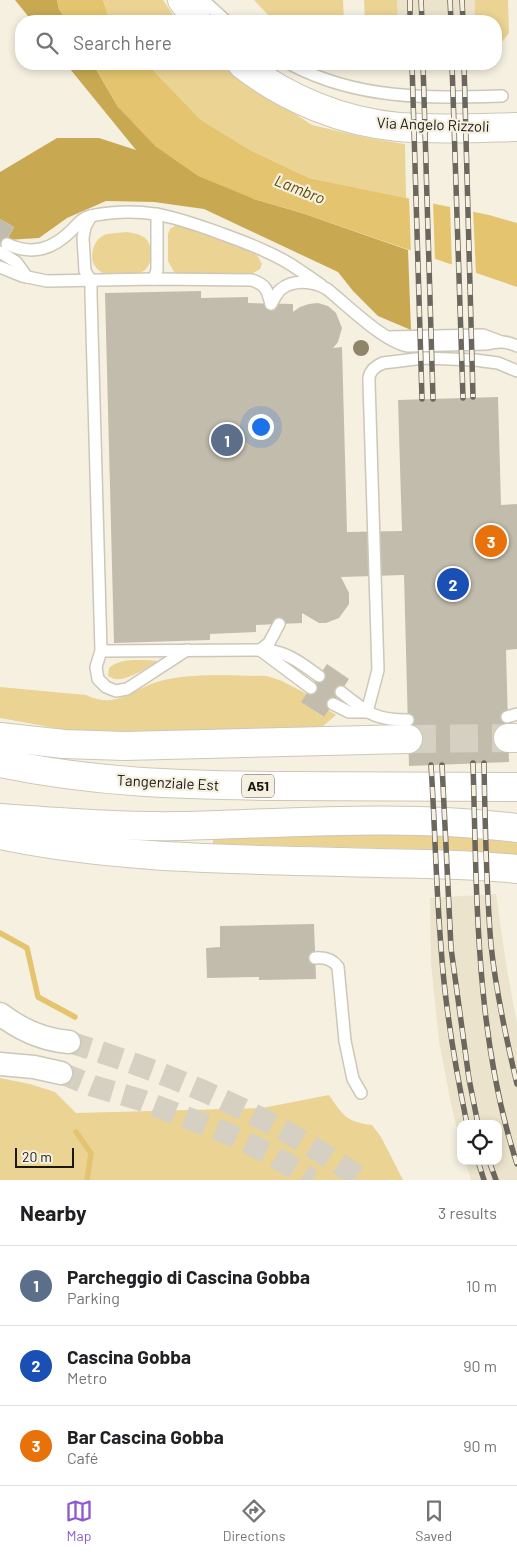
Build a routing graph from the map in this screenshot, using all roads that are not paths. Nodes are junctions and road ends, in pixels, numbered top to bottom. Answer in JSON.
{"nodes":[{"id":1,"x":182,"y":0,"type":"edge"},
{"id":2,"x":203,"y":0,"type":"edge"},
{"id":3,"x":193,"y":15,"type":"edge"},
{"id":4,"x":219,"y":15,"type":"edge"},
{"id":5,"x":251,"y":70,"type":"edge"},
{"id":6,"x":303,"y":70,"type":"edge"},
{"id":7,"x":502,"y":96,"type":"dead end"},
{"id":8,"x":517,"y":127,"type":"edge"},
{"id":9,"x":157,"y":214,"type":"junction"},
{"id":10,"x":91,"y":216,"type":"junction"},
{"id":11,"x":4,"y":248,"type":"edge"},
{"id":12,"x":0,"y":267,"type":"edge"},
{"id":13,"x":27,"y":277,"type":"junction"},
{"id":14,"x":154,"y":279,"type":"junction"},
{"id":15,"x":91,"y":281,"type":"junction"},
{"id":16,"x":321,"y":286,"type":"junction"},
{"id":17,"x":517,"y":346,"type":"edge"},
{"id":18,"x":517,"y":372,"type":"edge"},
{"id":19,"x":279,"y":624,"type":"dead end"},
{"id":20,"x":187,"y":650,"type":"junction"},
{"id":21,"x":260,"y":650,"type":"junction"},
{"id":22,"x":101,"y":651,"type":"junction"},
{"id":23,"x":319,"y":676,"type":"dead end"},
{"id":24,"x":311,"y":688,"type":"dead end"},
{"id":25,"x":340,"y":692,"type":"dead end"},
{"id":26,"x":332,"y":704,"type":"dead end"},
{"id":27,"x":367,"y":712,"type":"junction"},
{"id":28,"x":408,"y":730,"type":"joint"},
{"id":29,"x":0,"y":737,"type":"edge"},
{"id":30,"x":0,"y":764,"type":"edge"},
{"id":31,"x":517,"y":787,"type":"edge"},
{"id":32,"x":0,"y":818,"type":"edge"},
{"id":33,"x":517,"y":828,"type":"edge"},
{"id":34,"x":0,"y":835,"type":"edge"},
{"id":35,"x":517,"y":869,"type":"edge"},
{"id":36,"x":315,"y":958,"type":"dead end"},
{"id":37,"x":0,"y":1014,"type":"edge"},
{"id":38,"x":69,"y":1042,"type":"tunnel mouth"},
{"id":39,"x":0,"y":1064,"type":"edge"},
{"id":40,"x":61,"y":1073,"type":"tunnel mouth"},
{"id":41,"x":361,"y":1093,"type":"dead end"}],
"edges":[{"from":1,"to":3,"type":"main road"},
{"from":2,"to":4,"type":"lane"},
{"from":5,"to":8,"type":"main road","name":"Via Angelo Rizzoli"},
{"from":6,"to":7,"type":"lane","name":"Via Angelo Rizzoli"},
{"from":9,"to":10,"type":"lane"},
{"from":9,"to":14,"type":"lane"},
{"from":9,"to":16,"type":"lane"},
{"from":10,"to":11,"type":"lane"},
{"from":10,"to":15,"type":"lane"},
{"from":11,"to":13,"type":"lane"},
{"from":12,"to":13,"type":"lane"},
{"from":13,"to":15,"type":"lane"},
{"from":14,"to":15,"type":"lane"},
{"from":14,"to":16,"type":"lane"},
{"from":15,"to":22,"type":"lane"},
{"from":16,"to":17,"type":"lane"},
{"from":18,"to":27,"type":"lane"},
{"from":19,"to":21,"type":"lane"},
{"from":20,"to":21,"type":"lane"},
{"from":20,"to":22,"type":"lane"},
{"from":20,"to":22,"type":"lane"},
{"from":21,"to":23,"type":"lane"},
{"from":21,"to":24,"type":"lane"},
{"from":25,"to":27,"type":"lane"},
{"from":26,"to":27,"type":"lane"},
{"from":27,"to":28,"type":"lane"},
{"from":28,"to":29,"type":"main road"},
{"from":30,"to":31,"type":"main road","name":"Tangenziale Est","number":"A51"},
{"from":32,"to":33,"type":"main road"},
{"from":34,"to":35,"type":"main road"},
{"from":36,"to":41,"type":"lane"},
{"from":37,"to":38,"type":"street"},
{"from":39,"to":40,"type":"street"}]}
